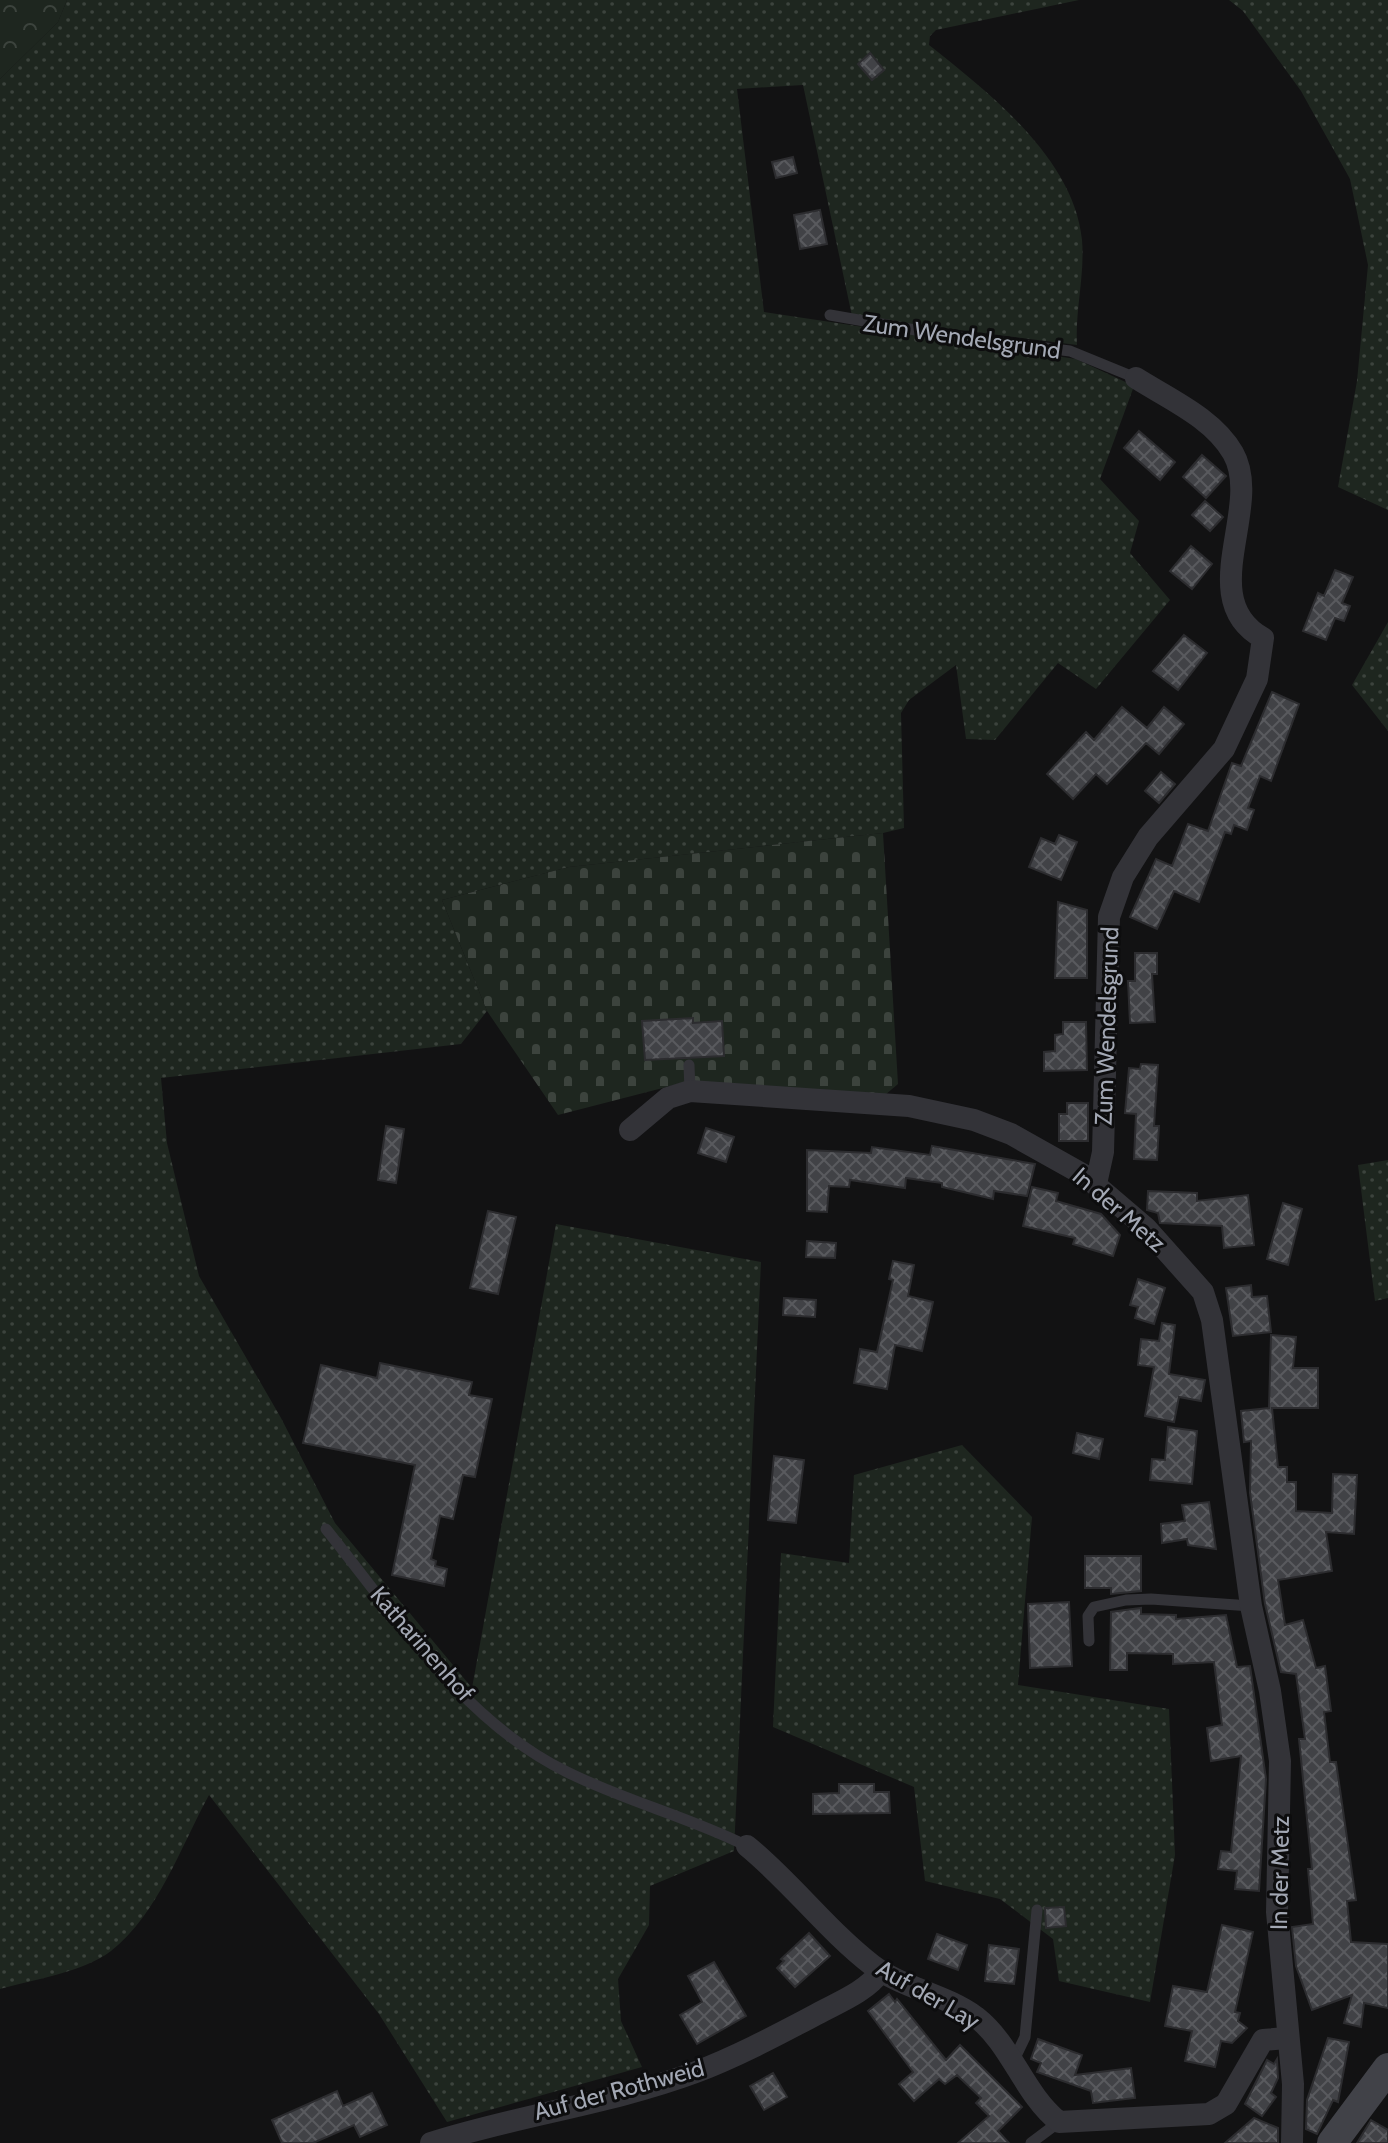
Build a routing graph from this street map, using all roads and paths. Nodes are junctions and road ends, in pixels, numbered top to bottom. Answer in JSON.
{"nodes":[{"id":1,"x":830,"y":315,"type":"dead end"},
{"id":2,"x":1136,"y":378,"type":"joint"},
{"id":3,"x":689,"y":1065,"type":"dead end"},
{"id":4,"x":690,"y":1091,"type":"junction"},
{"id":5,"x":630,"y":1130,"type":"dead end"},
{"id":6,"x":1096,"y":1184,"type":"junction"},
{"id":7,"x":326,"y":1529,"type":"dead end"},
{"id":8,"x":1251,"y":1606,"type":"junction"},
{"id":9,"x":1089,"y":1641,"type":"dead end"},
{"id":10,"x":747,"y":1846,"type":"joint"},
{"id":11,"x":1037,"y":1910,"type":"dead end"},
{"id":12,"x":881,"y":1971,"type":"junction"},
{"id":13,"x":1286,"y":2038,"type":"junction"},
{"id":14,"x":1012,"y":2063,"type":"junction"},
{"id":15,"x":1388,"y":2068,"type":"edge"},
{"id":16,"x":1059,"y":2122,"type":"junction"},
{"id":17,"x":431,"y":2143,"type":"edge"},
{"id":18,"x":1031,"y":2143,"type":"edge"},
{"id":19,"x":1292,"y":2143,"type":"edge"},
{"id":20,"x":1332,"y":2143,"type":"edge"}],
"edges":[{"from":1,"to":2,"type":"lane","name":"Zum Wendelsgrund"},
{"from":2,"to":6,"type":"street","name":"Zum Wendelsgrund"},
{"from":3,"to":4,"type":"lane"},
{"from":4,"to":5,"type":"street"},
{"from":4,"to":6,"type":"street","name":"In der Metz"},
{"from":6,"to":8,"type":"street","name":"In der Metz"},
{"from":7,"to":10,"type":"lane","name":"Katharinenhof"},
{"from":8,"to":9,"type":"lane"},
{"from":8,"to":13,"type":"street","name":"In der Metz"},
{"from":10,"to":12,"type":"street","name":"Auf der Lay"},
{"from":11,"to":14,"type":"lane"},
{"from":12,"to":14,"type":"street","name":"Auf der Lay"},
{"from":12,"to":17,"type":"street","name":"Auf der Rothweid"},
{"from":13,"to":16,"type":"street"},
{"from":13,"to":19,"type":"street","name":"In der Metz"},
{"from":14,"to":16,"type":"street","name":"Auf der Lay"},
{"from":15,"to":20,"type":"main road"},
{"from":16,"to":18,"type":"lane"}]}
